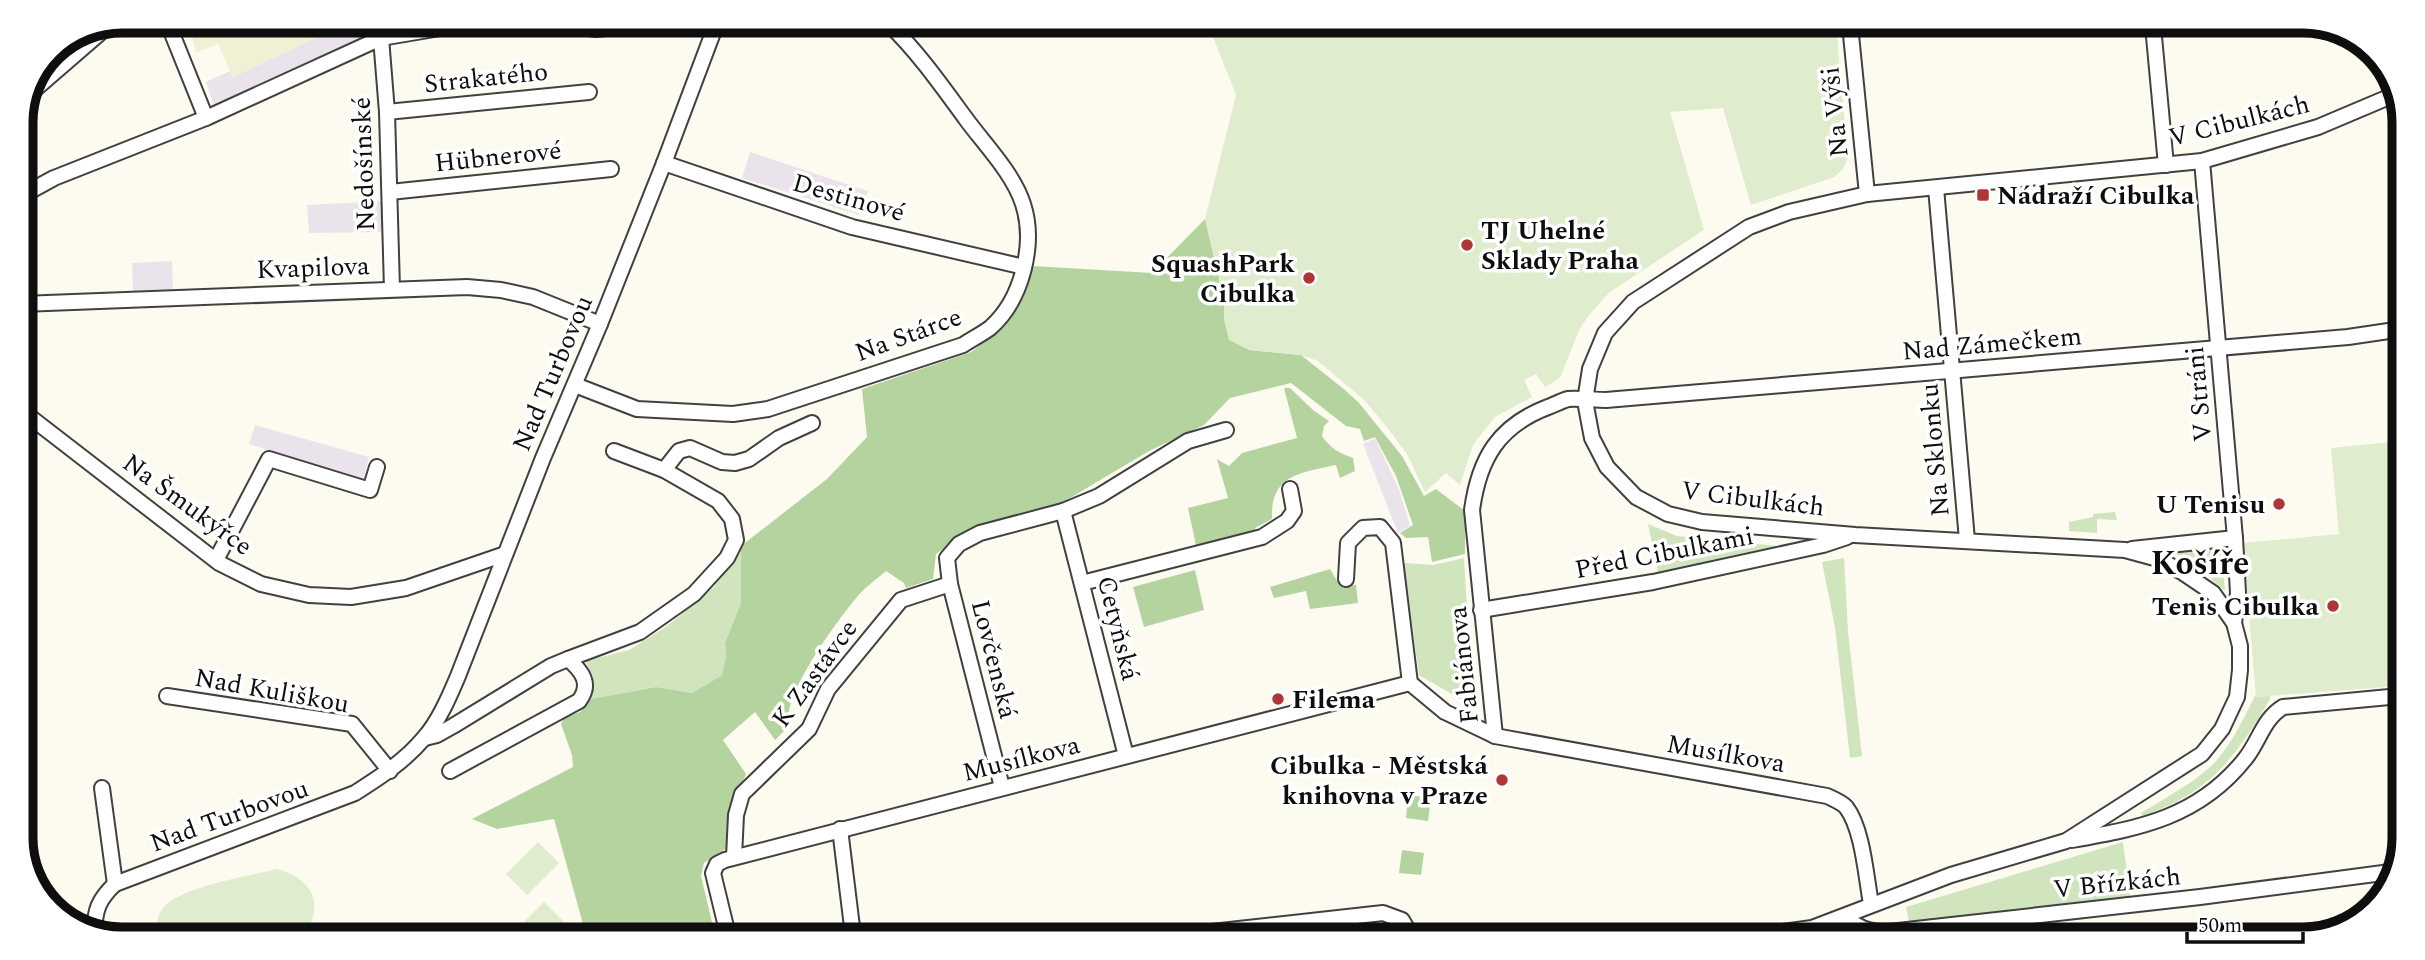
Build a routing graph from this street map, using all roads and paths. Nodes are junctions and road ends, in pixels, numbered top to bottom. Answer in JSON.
{"nodes":[{"id":1,"x":172,"y":33,"type":"edge"},
{"id":2,"x":411,"y":33,"type":"edge"},
{"id":3,"x":713,"y":33,"type":"edge"},
{"id":4,"x":898,"y":33,"type":"edge"},
{"id":5,"x":1851,"y":33,"type":"edge"},
{"id":6,"x":2154,"y":33,"type":"edge"},
{"id":7,"x":94,"y":38,"type":"edge"},
{"id":8,"x":381,"y":38,"type":"junction"},
{"id":9,"x":43,"y":82,"type":"edge"},
{"id":10,"x":589,"y":92,"type":"dead end"},
{"id":11,"x":2388,"y":97,"type":"edge"},
{"id":12,"x":387,"y":112,"type":"junction"},
{"id":13,"x":206,"y":118,"type":"junction"},
{"id":14,"x":2202,"y":161,"type":"junction"},
{"id":15,"x":664,"y":163,"type":"junction"},
{"id":16,"x":2166,"y":165,"type":"junction"},
{"id":17,"x":611,"y":169,"type":"dead end"},
{"id":18,"x":1936,"y":188,"type":"junction"},
{"id":19,"x":33,"y":189,"type":"edge"},
{"id":20,"x":390,"y":192,"type":"junction"},
{"id":21,"x":1867,"y":194,"type":"junction"},
{"id":22,"x":1024,"y":267,"type":"junction"},
{"id":23,"x":392,"y":289,"type":"junction"},
{"id":24,"x":33,"y":304,"type":"edge"},
{"id":25,"x":600,"y":324,"type":"junction"},
{"id":26,"x":2392,"y":330,"type":"edge"},
{"id":27,"x":2219,"y":348,"type":"junction"},
{"id":28,"x":1952,"y":371,"type":"junction"},
{"id":29,"x":575,"y":385,"type":"junction"},
{"id":30,"x":1585,"y":401,"type":"junction"},
{"id":31,"x":33,"y":419,"type":"edge"},
{"id":32,"x":812,"y":423,"type":"dead end"},
{"id":33,"x":1226,"y":430,"type":"dead end"},
{"id":34,"x":614,"y":451,"type":"dead end"},
{"id":35,"x":377,"y":467,"type":"dead end"},
{"id":36,"x":664,"y":470,"type":"junction"},
{"id":37,"x":1290,"y":489,"type":"dead end"},
{"id":38,"x":1063,"y":511,"type":"junction"},
{"id":39,"x":1854,"y":535,"type":"junction"},
{"id":40,"x":2235,"y":538,"type":"junction"},
{"id":41,"x":1967,"y":540,"type":"junction"},
{"id":42,"x":2125,"y":550,"type":"junction"},
{"id":43,"x":505,"y":554,"type":"junction"},
{"id":44,"x":216,"y":560,"type":"junction"},
{"id":45,"x":1346,"y":579,"type":"dead end"},
{"id":46,"x":1082,"y":583,"type":"junction"},
{"id":47,"x":950,"y":584,"type":"junction"},
{"id":48,"x":1482,"y":610,"type":"junction"},
{"id":49,"x":2234,"y":623,"type":"junction"},
{"id":50,"x":568,"y":659,"type":"junction"},
{"id":51,"x":1410,"y":683,"type":"junction"},
{"id":52,"x":167,"y":696,"type":"dead end"},
{"id":53,"x":2392,"y":697,"type":"edge"},
{"id":54,"x":1495,"y":736,"type":"junction"},
{"id":55,"x":425,"y":738,"type":"junction"},
{"id":56,"x":1126,"y":756,"type":"junction"},
{"id":57,"x":390,"y":771,"type":"junction"},
{"id":58,"x":450,"y":771,"type":"dead end"},
{"id":59,"x":102,"y":788,"type":"dead end"},
{"id":60,"x":1002,"y":788,"type":"junction"},
{"id":61,"x":841,"y":829,"type":"junction"},
{"id":62,"x":2066,"y":841,"type":"junction"},
{"id":63,"x":734,"y":857,"type":"junction"},
{"id":64,"x":2385,"y":873,"type":"edge"},
{"id":65,"x":115,"y":884,"type":"junction"},
{"id":66,"x":1871,"y":904,"type":"junction"},
{"id":67,"x":1846,"y":916,"type":"junction"},
{"id":68,"x":95,"y":922,"type":"edge"},
{"id":69,"x":726,"y":927,"type":"edge"},
{"id":70,"x":852,"y":927,"type":"edge"},
{"id":71,"x":1260,"y":927,"type":"edge"},
{"id":72,"x":1406,"y":927,"type":"edge"},
{"id":73,"x":1815,"y":927,"type":"edge"},
{"id":74,"x":1858,"y":927,"type":"edge"},
{"id":75,"x":1941,"y":927,"type":"edge"}],
"edges":[{"from":1,"to":13,"type":"street"},
{"from":2,"to":8,"type":"street"},
{"from":3,"to":15,"type":"street","name":"Nad Turbovou"},
{"from":4,"to":22,"type":"street","name":"Na Stárce"},
{"from":5,"to":21,"type":"street","name":"Na Výši"},
{"from":6,"to":16,"type":"street"},
{"from":7,"to":9,"type":"street"},
{"from":8,"to":12,"type":"street","name":"Nedošínské"},
{"from":8,"to":13,"type":"street"},
{"from":10,"to":12,"type":"street","name":"Strakatého"},
{"from":11,"to":14,"type":"street","name":"V Cibulkách"},
{"from":12,"to":20,"type":"street","name":"Nedošínské"},
{"from":13,"to":19,"type":"street"},
{"from":14,"to":16,"type":"street","name":"V Cibulkách"},
{"from":14,"to":27,"type":"street","name":"V Stráni"},
{"from":15,"to":22,"type":"street","name":"Destinové"},
{"from":15,"to":25,"type":"street","name":"Nad Turbovou"},
{"from":16,"to":18,"type":"street","name":"V Cibulkách"},
{"from":17,"to":20,"type":"street","name":"Hübnerové"},
{"from":18,"to":21,"type":"street","name":"V Cibulkách"},
{"from":18,"to":28,"type":"street","name":"Na Sklonku"},
{"from":20,"to":23,"type":"street","name":"Nedošínské"},
{"from":21,"to":30,"type":"street","name":"V Cibulkách"},
{"from":22,"to":29,"type":"street","name":"Na Stárce"},
{"from":23,"to":24,"type":"street","name":"Kvapilova"},
{"from":23,"to":25,"type":"street","name":"Kvapilova"},
{"from":25,"to":29,"type":"street","name":"Nad Turbovou"},
{"from":26,"to":27,"type":"street","name":"Nad Zámečkem"},
{"from":27,"to":28,"type":"street","name":"Nad Zámečkem"},
{"from":27,"to":40,"type":"street","name":"V Stráni"},
{"from":28,"to":30,"type":"street","name":"Nad Zámečkem"},
{"from":28,"to":41,"type":"street","name":"Na Sklonku"},
{"from":29,"to":43,"type":"street","name":"Nad Turbovou"},
{"from":30,"to":39,"type":"street","name":"V Cibulkách"},
{"from":30,"to":48,"type":"street","name":"Fabiánova"},
{"from":31,"to":44,"type":"street","name":"Na Šmukýřce"},
{"from":32,"to":36,"type":"street"},
{"from":33,"to":38,"type":"street"},
{"from":34,"to":36,"type":"street"},
{"from":35,"to":44,"type":"street"},
{"from":36,"to":50,"type":"street","name":"Nad Turbovou"},
{"from":37,"to":46,"type":"street"},
{"from":38,"to":46,"type":"street","name":"Cetyňská"},
{"from":38,"to":47,"type":"street"},
{"from":39,"to":41,"type":"street","name":"V Cibulkách"},
{"from":39,"to":48,"type":"street","name":"Před Cibulkami"},
{"from":40,"to":42,"type":"street"},
{"from":40,"to":49,"type":"street","name":"V Stráni"},
{"from":41,"to":42,"type":"street","name":"V Cibulkách"},
{"from":42,"to":49,"type":"street","name":"V Cibulkách"},
{"from":43,"to":44,"type":"street","name":"Na Šmukýřce"},
{"from":43,"to":55,"type":"street","name":"Nad Turbovou"},
{"from":45,"to":51,"type":"street","name":"Fabiánova"},
{"from":46,"to":56,"type":"street","name":"Cetyňská"},
{"from":47,"to":60,"type":"street","name":"Lovčenská"},
{"from":47,"to":63,"type":"street","name":"K Zastávce"},
{"from":48,"to":54,"type":"street","name":"Fabiánova"},
{"from":49,"to":62,"type":"street","name":"V Cibulkách"},
{"from":50,"to":55,"type":"street","name":"Nad Turbovou"},
{"from":50,"to":58,"type":"street"},
{"from":51,"to":54,"type":"street","name":"Fabiánova"},
{"from":51,"to":56,"type":"street","name":"Musílkova"},
{"from":52,"to":57,"type":"street","name":"Nad Kuliškou"},
{"from":53,"to":62,"type":"street"},
{"from":54,"to":66,"type":"street","name":"Musílkova"},
{"from":55,"to":57,"type":"street","name":"Nad Turbovou"},
{"from":56,"to":60,"type":"street","name":"Musílkova"},
{"from":57,"to":65,"type":"street","name":"Nad Turbovou"},
{"from":59,"to":65,"type":"street"},
{"from":60,"to":61,"type":"street","name":"Musílkova"},
{"from":61,"to":63,"type":"street","name":"Musílkova"},
{"from":61,"to":70,"type":"street"},
{"from":62,"to":66,"type":"street","name":"V Cibulkách"},
{"from":63,"to":69,"type":"street"},
{"from":64,"to":75,"type":"street","name":"V Břízkách"},
{"from":65,"to":68,"type":"street"},
{"from":66,"to":67,"type":"street","name":"V Cibulkách"},
{"from":67,"to":73,"type":"street","name":"V Cibulkách"},
{"from":67,"to":74,"type":"street","name":"V Břízkách"},
{"from":71,"to":72,"type":"street"}]}
